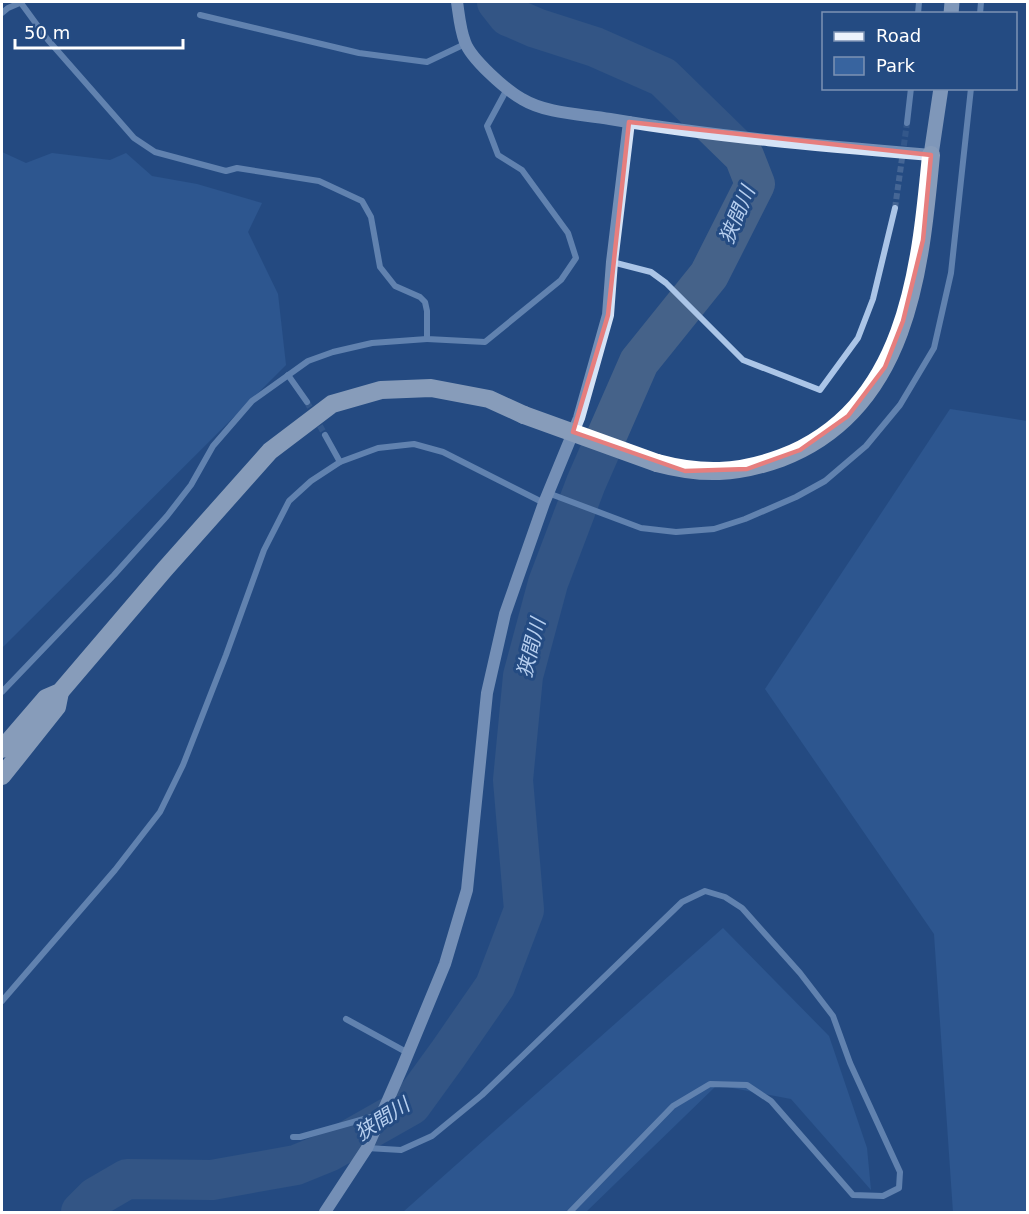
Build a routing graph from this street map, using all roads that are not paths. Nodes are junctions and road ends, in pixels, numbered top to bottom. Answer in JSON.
{"nodes":[{"id":1,"x":22,"y":2,"type":"edge"},
{"id":2,"x":457,"y":2,"type":"edge"},
{"id":3,"x":2,"y":13,"type":"edge"},
{"id":4,"x":200,"y":15,"type":"dead end"},
{"id":5,"x":465,"y":44,"type":"junction"},
{"id":6,"x":507,"y":89,"type":"junction"},
{"id":7,"x":911,"y":90,"type":"edge"},
{"id":8,"x":941,"y":90,"type":"edge"},
{"id":9,"x":971,"y":90,"type":"edge"},
{"id":10,"x":629,"y":122,"type":"junction"},
{"id":11,"x":907,"y":123,"type":"tunnel mouth"},
{"id":12,"x":931,"y":155,"type":"junction"},
{"id":13,"x":896,"y":208,"type":"tunnel mouth"},
{"id":14,"x":612,"y":262,"type":"junction"},
{"id":15,"x":427,"y":339,"type":"junction"},
{"id":16,"x":288,"y":375,"type":"junction"},
{"id":17,"x":307,"y":402,"type":"tunnel mouth"},
{"id":18,"x":326,"y":435,"type":"tunnel mouth"},
{"id":19,"x":340,"y":462,"type":"junction"},
{"id":20,"x":546,"y":498,"type":"junction"},
{"id":21,"x":2,"y":692,"type":"edge"},
{"id":22,"x":60,"y":692,"type":"junction"},
{"id":23,"x":2,"y":749,"type":"edge"},
{"id":24,"x":2,"y":776,"type":"edge"},
{"id":25,"x":2,"y":1001,"type":"edge"},
{"id":26,"x":346,"y":1019,"type":"dead end"},
{"id":27,"x":408,"y":1053,"type":"junction"},
{"id":28,"x":382,"y":1114,"type":"junction"},
{"id":29,"x":293,"y":1137,"type":"dead end"},
{"id":30,"x":366,"y":1148,"type":"junction"},
{"id":31,"x":325,"y":1212,"type":"edge"},
{"id":32,"x":570,"y":1212,"type":"edge"}],
"edges":[{"from":1,"to":3,"type":"street"},
{"from":1,"to":15,"type":"street"},
{"from":2,"to":5,"type":"street"},
{"from":4,"to":5,"type":"street"},
{"from":5,"to":6,"type":"street"},
{"from":6,"to":10,"type":"street"},
{"from":6,"to":15,"type":"street"},
{"from":7,"to":11,"type":"street"},
{"from":8,"to":12,"type":"main road"},
{"from":9,"to":20,"type":"street"},
{"from":10,"to":12,"type":"street"},
{"from":10,"to":14,"type":"street"},
{"from":12,"to":22,"type":"highway","bridge":true},
{"from":13,"to":14,"type":"street"},
{"from":14,"to":20,"type":"street"},
{"from":15,"to":16,"type":"street"},
{"from":16,"to":17,"type":"street"},
{"from":16,"to":21,"type":"street"},
{"from":18,"to":19,"type":"street"},
{"from":19,"to":20,"type":"street"},
{"from":19,"to":25,"type":"street"},
{"from":20,"to":27,"type":"street"},
{"from":22,"to":23,"type":"highway"},
{"from":22,"to":24,"type":"highway"},
{"from":26,"to":27,"type":"street"},
{"from":27,"to":28,"type":"street"},
{"from":28,"to":29,"type":"street"},
{"from":28,"to":30,"type":"street"},
{"from":30,"to":31,"type":"street"},
{"from":30,"to":32,"type":"street"}]}
